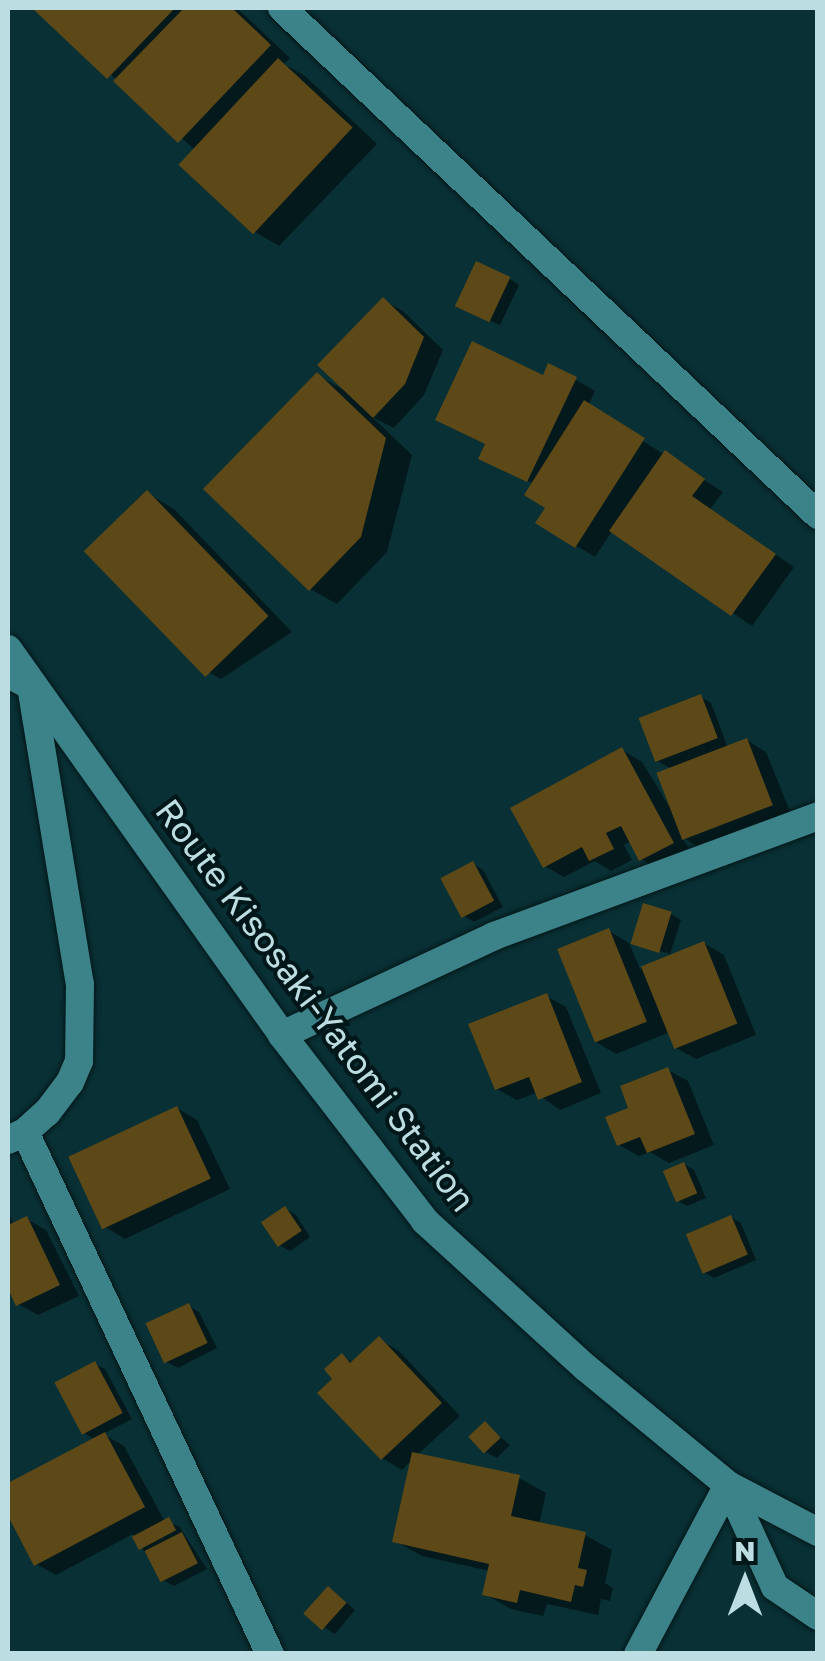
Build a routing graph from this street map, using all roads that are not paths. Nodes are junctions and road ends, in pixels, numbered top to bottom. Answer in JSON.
{"nodes":[{"id":1,"x":282,"y":8,"type":"edge"},
{"id":2,"x":818,"y":515,"type":"edge"},
{"id":3,"x":8,"y":649,"type":"edge"},
{"id":4,"x":19,"y":680,"type":"edge"},
{"id":5,"x":818,"y":816,"type":"edge"},
{"id":6,"x":282,"y":1034,"type":"junction"},
{"id":7,"x":16,"y":1136,"type":"edge"},
{"id":8,"x":728,"y":1485,"type":"junction"},
{"id":9,"x":818,"y":1532,"type":"edge"},
{"id":10,"x":818,"y":1616,"type":"edge"},
{"id":11,"x":270,"y":1654,"type":"edge"},
{"id":12,"x":638,"y":1654,"type":"edge"}],
"edges":[{"from":1,"to":2,"type":"street"},
{"from":3,"to":4,"type":"street","name":"Route Kisosaki-Yatomi Station"},
{"from":4,"to":6,"type":"street","name":"Route Kisosaki-Yatomi Station"},
{"from":4,"to":7,"type":"street"},
{"from":5,"to":6,"type":"street"},
{"from":6,"to":8,"type":"street","name":"Route Kisosaki-Yatomi Station"},
{"from":7,"to":11,"type":"street"},
{"from":8,"to":9,"type":"street"},
{"from":8,"to":10,"type":"street"},
{"from":8,"to":12,"type":"street"}]}
